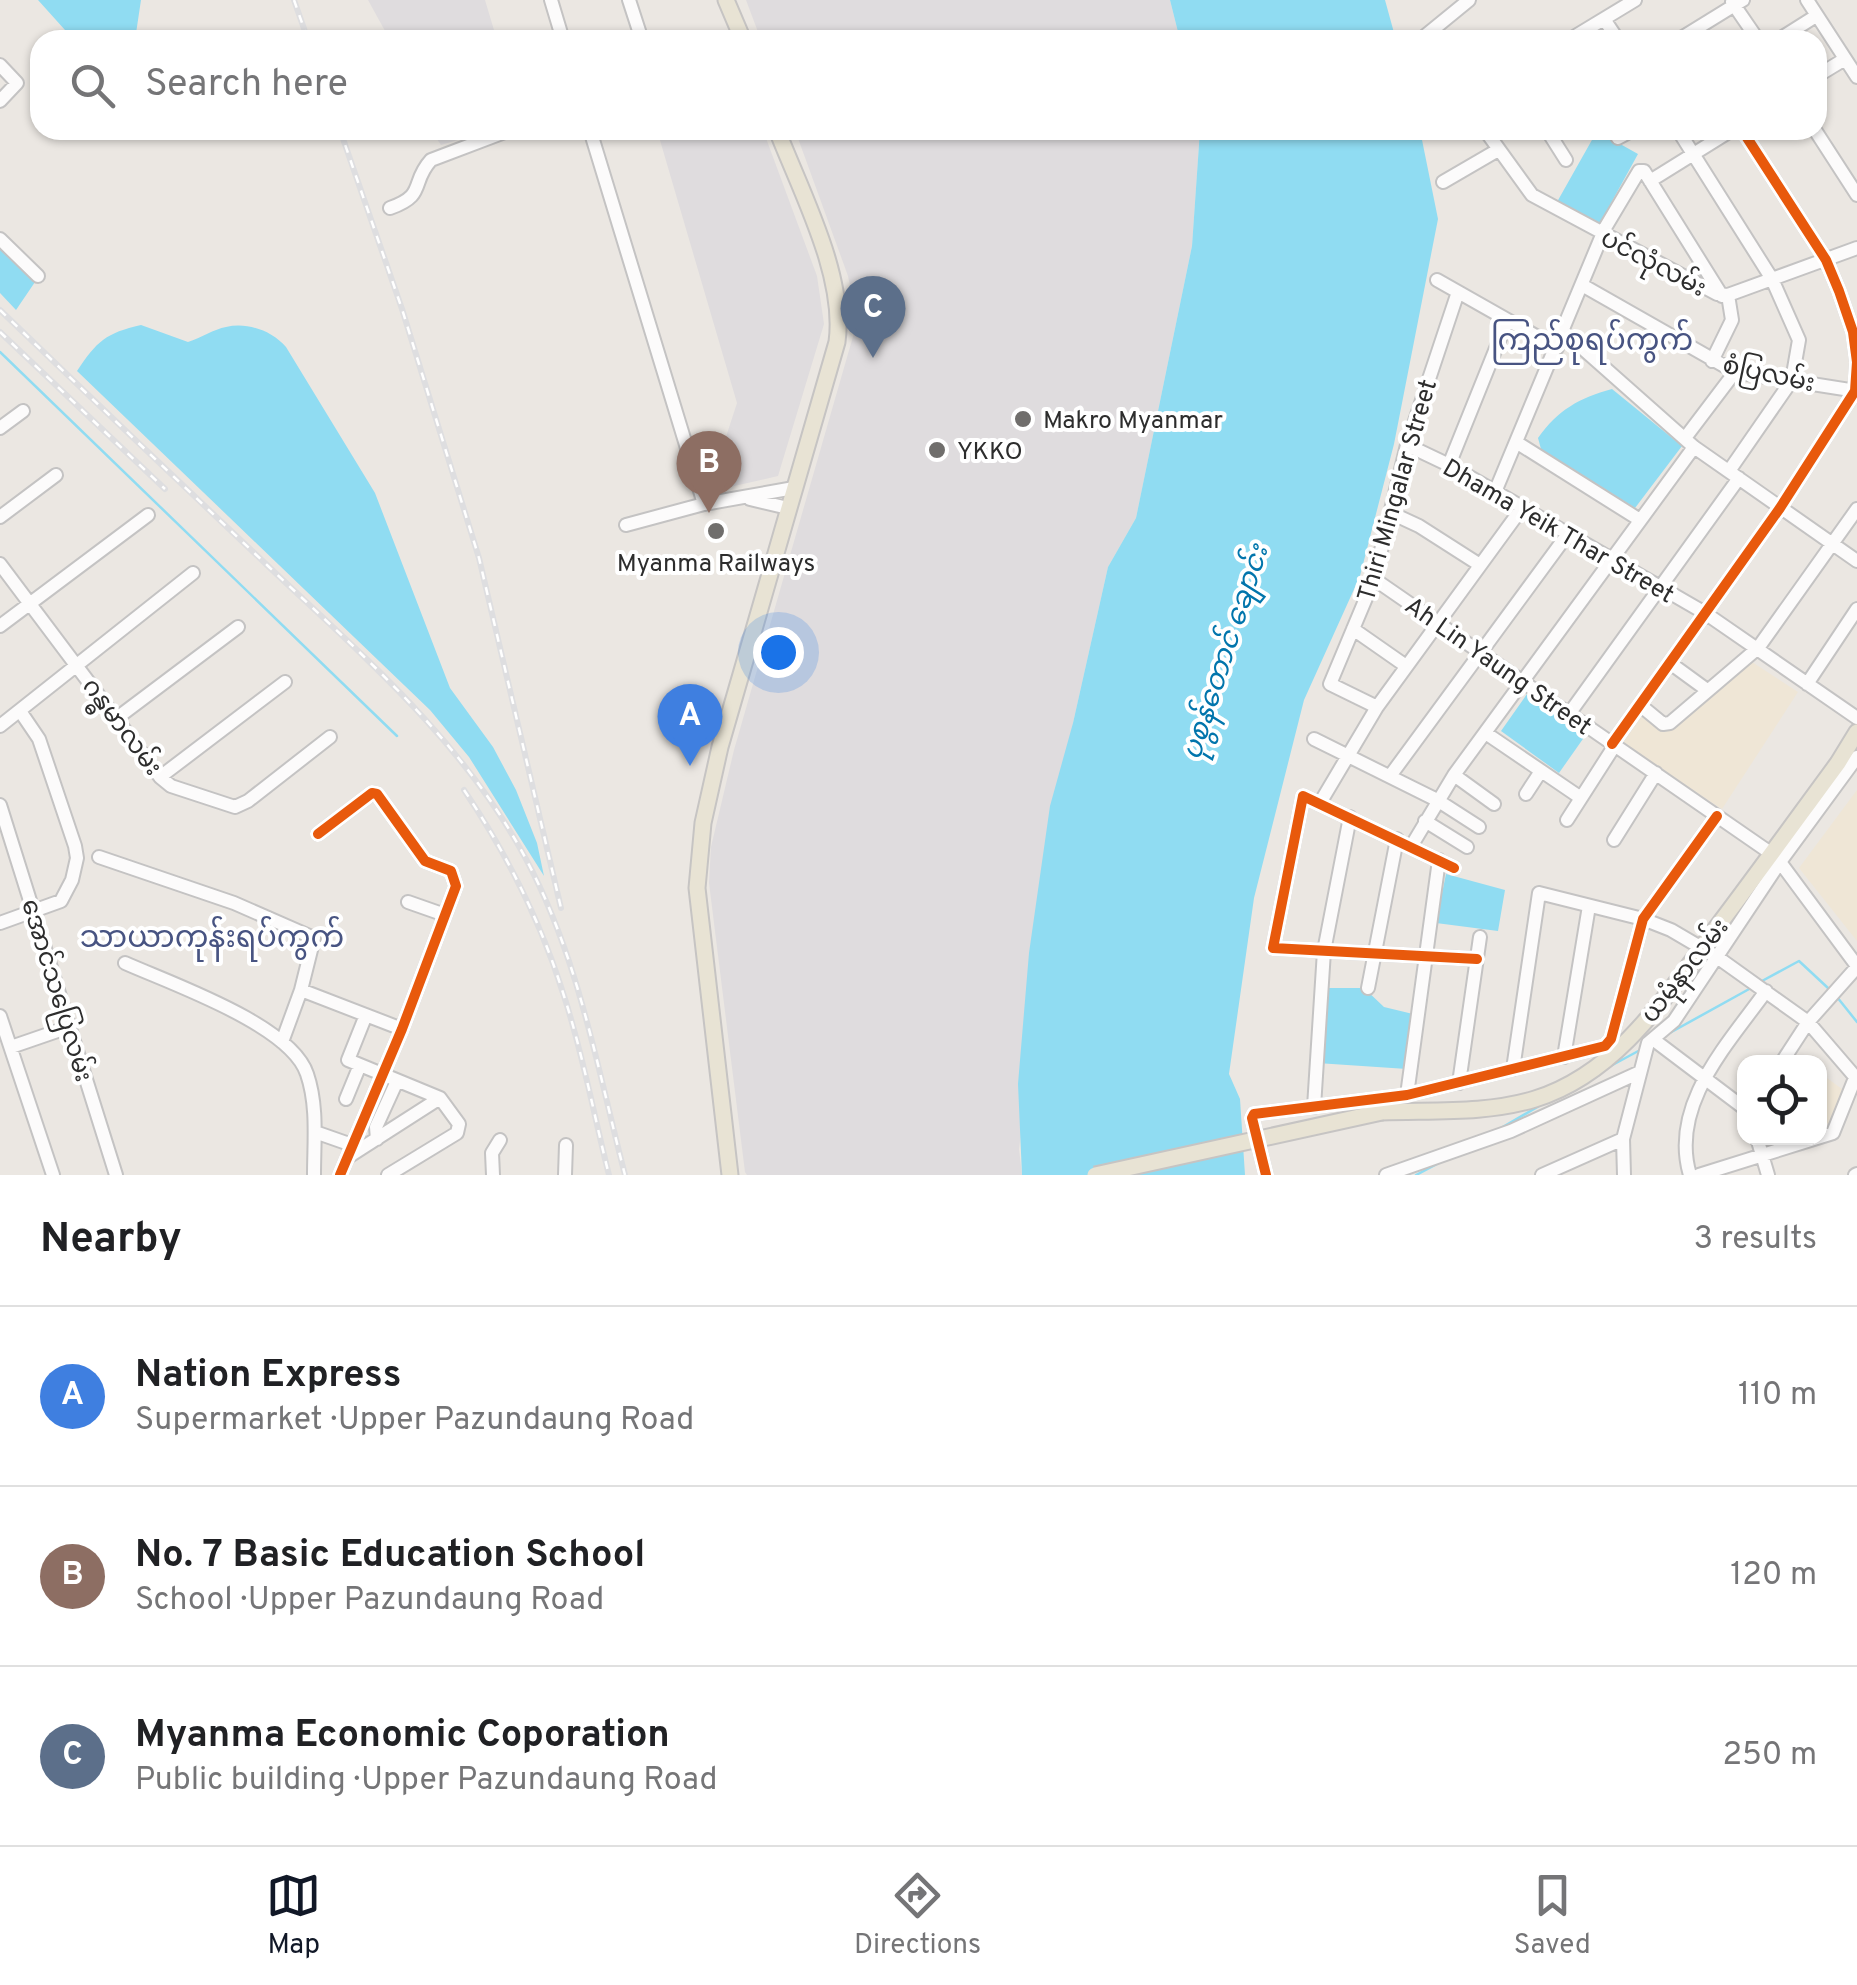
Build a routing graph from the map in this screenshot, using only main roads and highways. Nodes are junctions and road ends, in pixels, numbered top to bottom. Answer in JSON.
{"nodes":[{"id":1,"x":726,"y":0,"type":"edge"},
{"id":2,"x":739,"y":30,"type":"edge"},
{"id":3,"x":781,"y":140,"type":"edge"},
{"id":4,"x":1857,"y":732,"type":"edge"},
{"id":5,"x":1857,"y":743,"type":"edge"},
{"id":6,"x":1838,"y":762,"type":"junction"},
{"id":7,"x":732,"y":1170,"type":"edge"},
{"id":8,"x":1095,"y":1175,"type":"edge"}],
"edges":[{"from":1,"to":2,"type":"main road"},
{"from":3,"to":7,"type":"main road"},
{"from":4,"to":6,"type":"main road","name":"ယမုံနာလမ်း"},
{"from":5,"to":6,"type":"main road"},
{"from":6,"to":8,"type":"main road","name":"ယမုံနာလမ်း","bridge":true}]}
